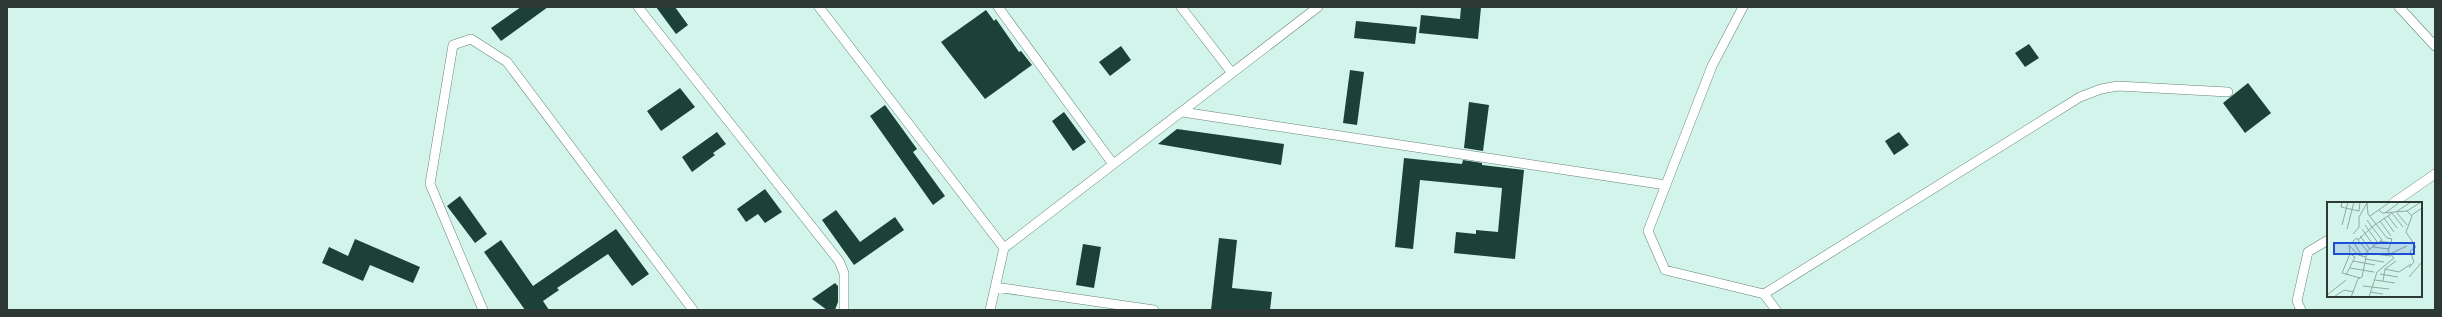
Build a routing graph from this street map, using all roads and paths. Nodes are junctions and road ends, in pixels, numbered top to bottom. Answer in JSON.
{"nodes":[{"id":1,"x":638,"y":7,"type":"edge"},
{"id":2,"x":819,"y":7,"type":"edge"},
{"id":3,"x":998,"y":7,"type":"edge"},
{"id":4,"x":1181,"y":7,"type":"edge"},
{"id":5,"x":1318,"y":7,"type":"edge"},
{"id":6,"x":1743,"y":7,"type":"edge"},
{"id":7,"x":2399,"y":7,"type":"edge"},
{"id":8,"x":2435,"y":46,"type":"edge"},
{"id":9,"x":1232,"y":73,"type":"junction"},
{"id":10,"x":2228,"y":92,"type":"dead end"},
{"id":11,"x":1182,"y":112,"type":"junction"},
{"id":12,"x":1113,"y":164,"type":"junction"},
{"id":13,"x":2435,"y":174,"type":"edge"},
{"id":14,"x":1666,"y":185,"type":"junction"},
{"id":15,"x":2394,"y":202,"type":"edge"},
{"id":16,"x":2327,"y":241,"type":"edge"},
{"id":17,"x":1004,"y":248,"type":"junction"},
{"id":18,"x":995,"y":287,"type":"junction"},
{"id":19,"x":1764,"y":294,"type":"junction"},
{"id":20,"x":483,"y":310,"type":"edge"},
{"id":21,"x":693,"y":310,"type":"edge"},
{"id":22,"x":844,"y":310,"type":"edge"},
{"id":23,"x":990,"y":310,"type":"edge"},
{"id":24,"x":1154,"y":310,"type":"edge"},
{"id":25,"x":1776,"y":310,"type":"edge"},
{"id":26,"x":2301,"y":310,"type":"edge"}],
"edges":[{"from":1,"to":22,"type":"lane"},
{"from":2,"to":17,"type":"lane"},
{"from":3,"to":12,"type":"lane"},
{"from":4,"to":9,"type":"lane"},
{"from":5,"to":9,"type":"lane"},
{"from":6,"to":14,"type":"lane"},
{"from":7,"to":8,"type":"lane"},
{"from":9,"to":11,"type":"lane"},
{"from":10,"to":19,"type":"lane"},
{"from":11,"to":12,"type":"lane"},
{"from":11,"to":14,"type":"lane"},
{"from":12,"to":17,"type":"lane"},
{"from":13,"to":15,"type":"lane"},
{"from":14,"to":19,"type":"lane"},
{"from":16,"to":26,"type":"lane"},
{"from":17,"to":18,"type":"lane"},
{"from":18,"to":23,"type":"lane"},
{"from":18,"to":24,"type":"lane"},
{"from":19,"to":25,"type":"lane"},
{"from":20,"to":21,"type":"lane"}]}
